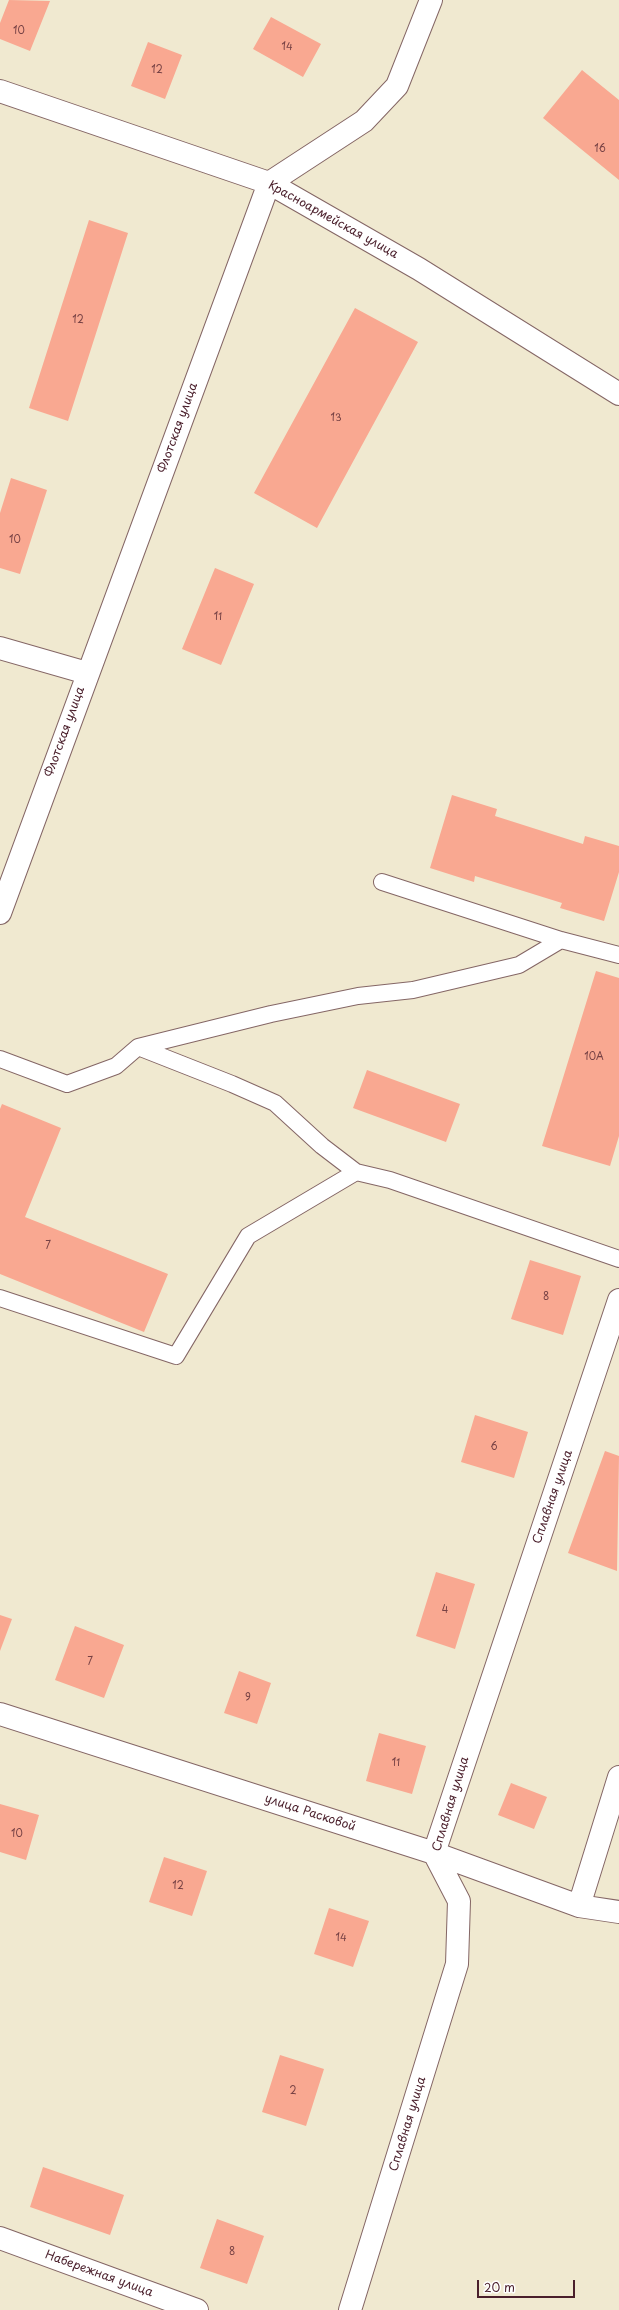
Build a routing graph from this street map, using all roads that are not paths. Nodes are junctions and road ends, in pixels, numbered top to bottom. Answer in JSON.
{"nodes":[{"id":1,"x":431,"y":0,"type":"edge"},
{"id":2,"x":0,"y":91,"type":"edge"},
{"id":3,"x":269,"y":183,"type":"junction"},
{"id":4,"x":619,"y":394,"type":"edge"},
{"id":5,"x":0,"y":648,"type":"edge"},
{"id":6,"x":87,"y":673,"type":"junction"},
{"id":7,"x":382,"y":882,"type":"dead end"},
{"id":8,"x":5,"y":884,"type":"edge"},
{"id":9,"x":0,"y":913,"type":"edge"},
{"id":10,"x":561,"y":940,"type":"junction"},
{"id":11,"x":619,"y":955,"type":"edge"},
{"id":12,"x":138,"y":1047,"type":"junction"},
{"id":13,"x":0,"y":1059,"type":"edge"},
{"id":14,"x":356,"y":1172,"type":"junction"},
{"id":15,"x":619,"y":1260,"type":"edge"},
{"id":16,"x":0,"y":1298,"type":"edge"},
{"id":17,"x":619,"y":1300,"type":"edge"},
{"id":18,"x":0,"y":1714,"type":"edge"},
{"id":19,"x":619,"y":1777,"type":"edge"},
{"id":20,"x":434,"y":1853,"type":"junction"},
{"id":21,"x":579,"y":1906,"type":"junction"},
{"id":22,"x":619,"y":1912,"type":"edge"},
{"id":23,"x":0,"y":2238,"type":"edge"},
{"id":24,"x":197,"y":2310,"type":"edge"},
{"id":25,"x":350,"y":2310,"type":"edge"}],
"edges":[{"from":1,"to":3,"type":"street"},
{"from":2,"to":3,"type":"street","name":"Красноармейская улица"},
{"from":3,"to":4,"type":"street","name":"Красноармейская улица"},
{"from":3,"to":6,"type":"street","name":"Флотская улица"},
{"from":5,"to":6,"type":"street"},
{"from":6,"to":8,"type":"street","name":"Флотская улица"},
{"from":7,"to":10,"type":"lane"},
{"from":8,"to":9,"type":"street","name":"Флотская улица"},
{"from":10,"to":11,"type":"lane"},
{"from":10,"to":12,"type":"lane"},
{"from":12,"to":13,"type":"lane"},
{"from":12,"to":14,"type":"lane"},
{"from":14,"to":15,"type":"lane"},
{"from":14,"to":16,"type":"lane"},
{"from":17,"to":20,"type":"street","name":"Сплавная улица"},
{"from":18,"to":20,"type":"street","name":"улица Расковой"},
{"from":19,"to":21,"type":"street"},
{"from":20,"to":21,"type":"street","name":"улица Расковой"},
{"from":20,"to":25,"type":"street","name":"Сплавная улица"},
{"from":21,"to":22,"type":"street","name":"улица Расковой"},
{"from":23,"to":24,"type":"street","name":"Набережная улица"}]}
